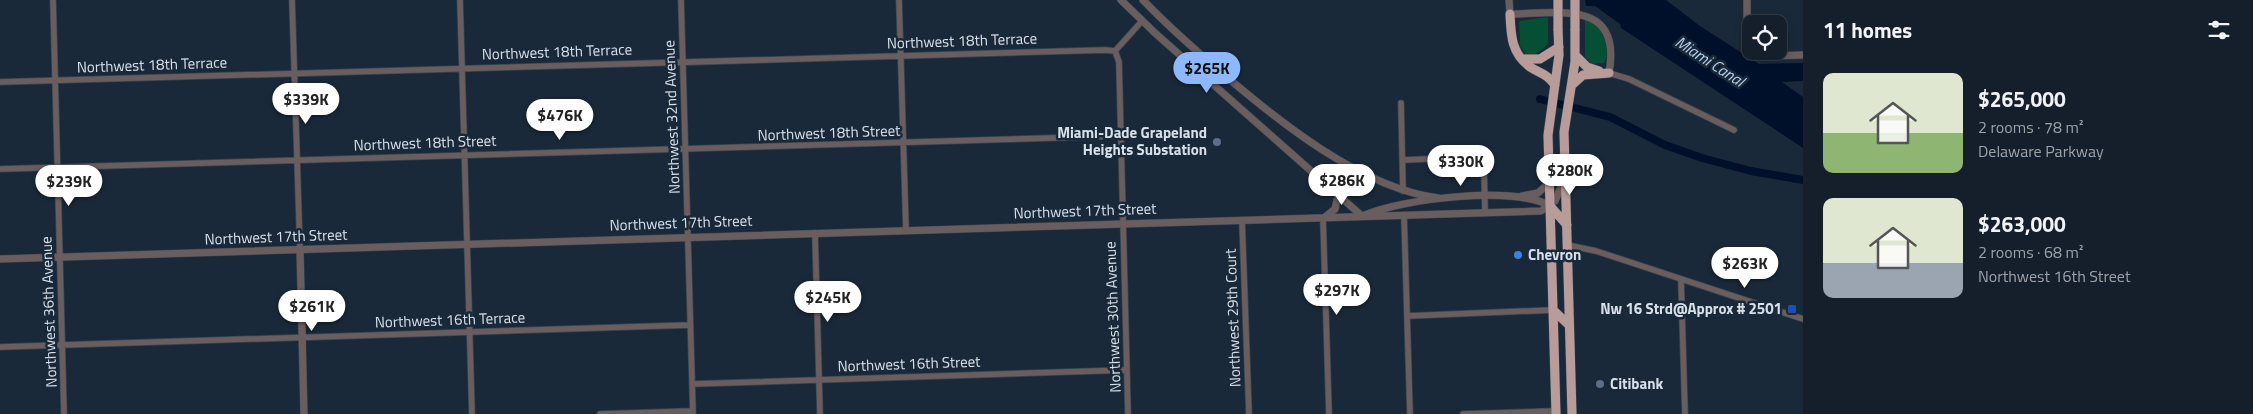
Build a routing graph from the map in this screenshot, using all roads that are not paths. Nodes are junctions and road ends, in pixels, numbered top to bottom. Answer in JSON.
{"nodes":[{"id":1,"x":53,"y":0,"type":"edge"},
{"id":2,"x":292,"y":0,"type":"edge"},
{"id":3,"x":460,"y":0,"type":"edge"},
{"id":4,"x":681,"y":0,"type":"edge"},
{"id":5,"x":899,"y":0,"type":"edge"},
{"id":6,"x":1121,"y":0,"type":"edge"},
{"id":7,"x":1143,"y":0,"type":"edge"},
{"id":8,"x":1509,"y":0,"type":"edge"},
{"id":9,"x":1558,"y":0,"type":"edge"},
{"id":10,"x":1575,"y":0,"type":"edge"},
{"id":11,"x":1747,"y":0,"type":"edge"},
{"id":12,"x":1510,"y":14,"type":"junction"},
{"id":13,"x":1747,"y":15,"type":"edge"},
{"id":14,"x":1142,"y":21,"type":"junction"},
{"id":15,"x":1559,"y":47,"type":"junction"},
{"id":16,"x":1115,"y":51,"type":"junction"},
{"id":17,"x":1575,"y":55,"type":"junction"},
{"id":18,"x":900,"y":56,"type":"junction"},
{"id":19,"x":1787,"y":56,"type":"edge"},
{"id":20,"x":1803,"y":56,"type":"edge"},
{"id":21,"x":1522,"y":59,"type":"junction"},
{"id":22,"x":683,"y":61,"type":"junction"},
{"id":23,"x":462,"y":68,"type":"junction"},
{"id":24,"x":294,"y":73,"type":"junction"},
{"id":25,"x":1609,"y":73,"type":"junction"},
{"id":26,"x":55,"y":80,"type":"junction"},
{"id":27,"x":0,"y":82,"type":"edge"},
{"id":28,"x":1554,"y":85,"type":"junction"},
{"id":29,"x":1571,"y":87,"type":"junction"},
{"id":30,"x":1401,"y":103,"type":"dead end"},
{"id":31,"x":1734,"y":130,"type":"dead end"},
{"id":32,"x":1120,"y":136,"type":"junction"},
{"id":33,"x":903,"y":143,"type":"junction"},
{"id":34,"x":685,"y":149,"type":"junction"},
{"id":35,"x":464,"y":155,"type":"junction"},
{"id":36,"x":296,"y":160,"type":"junction"},
{"id":37,"x":1403,"y":160,"type":"junction"},
{"id":38,"x":57,"y":168,"type":"junction"},
{"id":39,"x":0,"y":169,"type":"edge"},
{"id":40,"x":1565,"y":174,"type":"junction"},
{"id":41,"x":1550,"y":183,"type":"junction"},
{"id":42,"x":1403,"y":191,"type":"junction"},
{"id":43,"x":1338,"y":196,"type":"junction"},
{"id":44,"x":1484,"y":197,"type":"junction"},
{"id":45,"x":1516,"y":197,"type":"junction"},
{"id":46,"x":1438,"y":198,"type":"junction"},
{"id":47,"x":1550,"y":206,"type":"junction"},
{"id":48,"x":1485,"y":212,"type":"junction"},
{"id":49,"x":1404,"y":215,"type":"junction"},
{"id":50,"x":1362,"y":216,"type":"junction"},
{"id":51,"x":1323,"y":218,"type":"junction"},
{"id":52,"x":1242,"y":220,"type":"junction"},
{"id":53,"x":1123,"y":224,"type":"junction"},
{"id":54,"x":1567,"y":225,"type":"junction"},
{"id":55,"x":906,"y":230,"type":"junction"},
{"id":56,"x":815,"y":233,"type":"junction"},
{"id":57,"x":688,"y":237,"type":"junction"},
{"id":58,"x":468,"y":244,"type":"junction"},
{"id":59,"x":1567,"y":245,"type":"junction"},
{"id":60,"x":300,"y":250,"type":"junction"},
{"id":61,"x":60,"y":257,"type":"junction"},
{"id":62,"x":0,"y":259,"type":"edge"},
{"id":63,"x":1681,"y":279,"type":"junction"},
{"id":64,"x":1553,"y":310,"type":"junction"},
{"id":65,"x":1406,"y":316,"type":"junction"},
{"id":66,"x":1803,"y":319,"type":"edge"},
{"id":67,"x":690,"y":325,"type":"junction"},
{"id":68,"x":1569,"y":325,"type":"junction"},
{"id":69,"x":470,"y":332,"type":"junction"},
{"id":70,"x":301,"y":338,"type":"junction"},
{"id":71,"x":62,"y":345,"type":"junction"},
{"id":72,"x":0,"y":347,"type":"edge"},
{"id":73,"x":1127,"y":370,"type":"junction"},
{"id":74,"x":819,"y":380,"type":"junction"},
{"id":75,"x":692,"y":384,"type":"junction"},
{"id":76,"x":1556,"y":388,"type":"junction"},
{"id":77,"x":1572,"y":402,"type":"junction"},
{"id":78,"x":693,"y":412,"type":"edge"},
{"id":79,"x":1558,"y":413,"type":"edge"},
{"id":80,"x":64,"y":414,"type":"edge"},
{"id":81,"x":304,"y":414,"type":"edge"},
{"id":82,"x":472,"y":414,"type":"edge"},
{"id":83,"x":600,"y":414,"type":"edge"},
{"id":84,"x":820,"y":414,"type":"edge"},
{"id":85,"x":1128,"y":414,"type":"edge"},
{"id":86,"x":1249,"y":414,"type":"edge"},
{"id":87,"x":1329,"y":414,"type":"edge"},
{"id":88,"x":1410,"y":414,"type":"edge"},
{"id":89,"x":1463,"y":414,"type":"edge"},
{"id":90,"x":1572,"y":414,"type":"edge"},
{"id":91,"x":1685,"y":414,"type":"edge"}],
"edges":[{"from":1,"to":26,"type":"street","name":"Northwest 36th Avenue"},
{"from":2,"to":24,"type":"street"},
{"from":3,"to":23,"type":"street"},
{"from":4,"to":22,"type":"street","name":"Northwest 32nd Avenue"},
{"from":5,"to":18,"type":"street"},
{"from":6,"to":14,"type":"street"},
{"from":7,"to":42,"type":"street"},
{"from":8,"to":12,"type":"street"},
{"from":9,"to":15,"type":"highway","bridge":true},
{"from":10,"to":17,"type":"highway","bridge":true},
{"from":11,"to":13,"type":"street"},
{"from":12,"to":21,"type":"highway"},
{"from":12,"to":25,"type":"street"},
{"from":14,"to":16,"type":"street"},
{"from":14,"to":43,"type":"street"},
{"from":15,"to":21,"type":"highway"},
{"from":15,"to":28,"type":"highway"},
{"from":16,"to":18,"type":"street","name":"Northwest 18th Terrace"},
{"from":16,"to":32,"type":"street","name":"Northwest 30th Avenue"},
{"from":17,"to":25,"type":"highway"},
{"from":17,"to":29,"type":"highway"},
{"from":18,"to":22,"type":"street","name":"Northwest 18th Terrace"},
{"from":18,"to":33,"type":"street"},
{"from":19,"to":20,"type":"street"},
{"from":21,"to":28,"type":"highway"},
{"from":22,"to":23,"type":"street","name":"Northwest 18th Terrace"},
{"from":22,"to":34,"type":"street","name":"Northwest 32nd Avenue"},
{"from":23,"to":24,"type":"street","name":"Northwest 18th Terrace"},
{"from":23,"to":35,"type":"street"},
{"from":24,"to":26,"type":"street","name":"Northwest 18th Terrace"},
{"from":24,"to":36,"type":"street"},
{"from":25,"to":29,"type":"highway"},
{"from":25,"to":31,"type":"street"},
{"from":26,"to":27,"type":"street","name":"Northwest 18th Terrace"},
{"from":26,"to":38,"type":"street","name":"Northwest 36th Avenue"},
{"from":28,"to":41,"type":"highway"},
{"from":29,"to":40,"type":"highway"},
{"from":30,"to":37,"type":"street"},
{"from":32,"to":33,"type":"street","name":"Northwest 18th Street"},
{"from":32,"to":53,"type":"street","name":"Northwest 30th Avenue"},
{"from":33,"to":34,"type":"street","name":"Northwest 18th Street"},
{"from":33,"to":55,"type":"street"},
{"from":34,"to":35,"type":"street","name":"Northwest 18th Street"},
{"from":34,"to":57,"type":"street","name":"Northwest 32nd Avenue"},
{"from":35,"to":36,"type":"street","name":"Northwest 18th Street"},
{"from":35,"to":58,"type":"street"},
{"from":36,"to":38,"type":"street","name":"Northwest 18th Street"},
{"from":36,"to":60,"type":"street"},
{"from":37,"to":42,"type":"street"},
{"from":37,"to":44,"type":"street"},
{"from":38,"to":39,"type":"street","name":"Northwest 18th Street"},
{"from":38,"to":61,"type":"street","name":"Northwest 36th Avenue"},
{"from":40,"to":47,"type":"street"},
{"from":40,"to":54,"type":"highway"},
{"from":41,"to":45,"type":"street"},
{"from":41,"to":47,"type":"highway"},
{"from":42,"to":46,"type":"street"},
{"from":43,"to":50,"type":"street"},
{"from":43,"to":51,"type":"street"},
{"from":44,"to":45,"type":"street","name":"Northwest 17th Street"},
{"from":44,"to":46,"type":"street","name":"Northwest 17th Street"},
{"from":44,"to":48,"type":"street"},
{"from":45,"to":47,"type":"street"},
{"from":46,"to":50,"type":"street","name":"Northwest 17th Street"},
{"from":47,"to":48,"type":"street","name":"Northwest 17th Street"},
{"from":47,"to":54,"type":"highway"},
{"from":47,"to":64,"type":"highway"},
{"from":48,"to":49,"type":"street","name":"Northwest 17th Street"},
{"from":49,"to":50,"type":"street","name":"Northwest 17th Street"},
{"from":49,"to":65,"type":"street"},
{"from":50,"to":51,"type":"street","name":"Northwest 17th Street"},
{"from":51,"to":52,"type":"street","name":"Northwest 17th Street"},
{"from":51,"to":87,"type":"street"},
{"from":52,"to":53,"type":"street","name":"Northwest 17th Street"},
{"from":52,"to":86,"type":"street","name":"Northwest 29th Court"},
{"from":53,"to":55,"type":"street","name":"Northwest 17th Street"},
{"from":53,"to":73,"type":"street","name":"Northwest 30th Avenue"},
{"from":54,"to":59,"type":"highway"},
{"from":55,"to":56,"type":"street","name":"Northwest 17th Street"},
{"from":56,"to":57,"type":"street","name":"Northwest 17th Street"},
{"from":56,"to":74,"type":"street"},
{"from":57,"to":58,"type":"street","name":"Northwest 17th Street"},
{"from":57,"to":67,"type":"street","name":"Northwest 32nd Avenue"},
{"from":58,"to":60,"type":"street","name":"Northwest 17th Street"},
{"from":58,"to":69,"type":"street"},
{"from":59,"to":63,"type":"street"},
{"from":59,"to":68,"type":"highway"},
{"from":60,"to":61,"type":"street","name":"Northwest 17th Street"},
{"from":60,"to":70,"type":"street"},
{"from":61,"to":62,"type":"street","name":"Northwest 17th Street"},
{"from":61,"to":71,"type":"street","name":"Northwest 36th Avenue"},
{"from":63,"to":66,"type":"street"},
{"from":63,"to":91,"type":"street"},
{"from":64,"to":65,"type":"street"},
{"from":64,"to":68,"type":"highway"},
{"from":64,"to":76,"type":"highway"},
{"from":65,"to":88,"type":"street"},
{"from":67,"to":69,"type":"street","name":"Northwest 16th Terrace"},
{"from":67,"to":75,"type":"street","name":"Northwest 32nd Avenue"},
{"from":68,"to":77,"type":"highway"},
{"from":69,"to":70,"type":"street","name":"Northwest 16th Terrace"},
{"from":69,"to":82,"type":"street"},
{"from":70,"to":71,"type":"street","name":"Northwest 16th Terrace"},
{"from":70,"to":81,"type":"street"},
{"from":71,"to":72,"type":"street","name":"Northwest 16th Terrace"},
{"from":71,"to":80,"type":"street","name":"Northwest 36th Avenue"},
{"from":73,"to":74,"type":"street","name":"Northwest 16th Street"},
{"from":73,"to":85,"type":"street","name":"Northwest 30th Avenue"},
{"from":74,"to":75,"type":"street","name":"Northwest 16th Street"},
{"from":74,"to":84,"type":"street"},
{"from":75,"to":78,"type":"street","name":"Northwest 32nd Avenue"},
{"from":76,"to":77,"type":"highway"},
{"from":76,"to":79,"type":"highway"},
{"from":77,"to":90,"type":"highway"},
{"from":78,"to":83,"type":"street"},
{"from":79,"to":89,"type":"street"}]}
